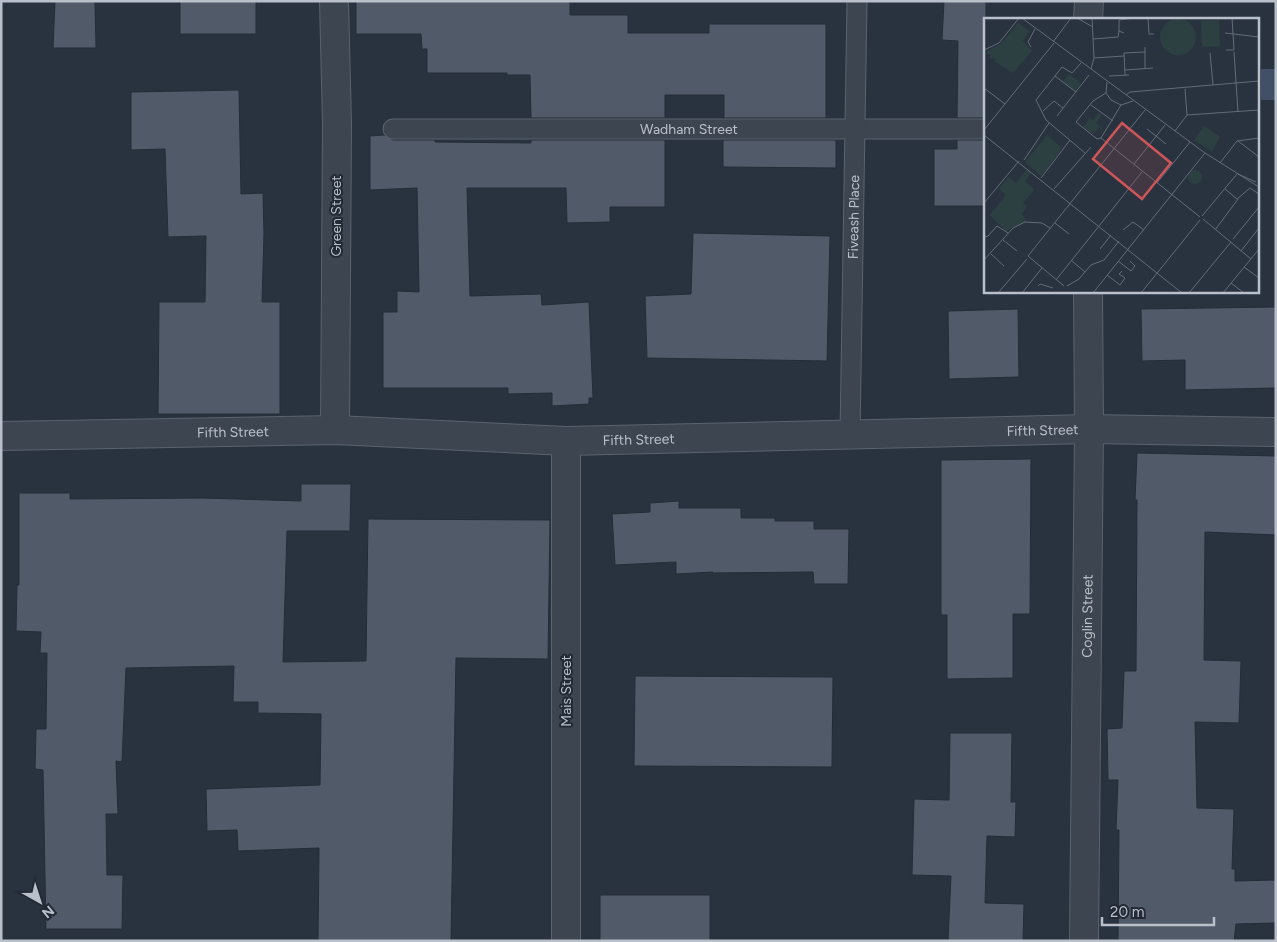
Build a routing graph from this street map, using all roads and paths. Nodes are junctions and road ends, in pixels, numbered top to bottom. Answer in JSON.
{"nodes":[{"id":1,"x":334,"y":1,"type":"edge"},
{"id":2,"x":857,"y":1,"type":"edge"},
{"id":3,"x":1089,"y":1,"type":"edge"},
{"id":4,"x":1088,"y":18,"type":"edge"},
{"id":5,"x":855,"y":128,"type":"junction"},
{"id":6,"x":393,"y":129,"type":"dead end"},
{"id":7,"x":984,"y":129,"type":"edge"},
{"id":8,"x":1088,"y":292,"type":"edge"},
{"id":9,"x":1089,"y":429,"type":"junction"},
{"id":10,"x":335,"y":430,"type":"junction"},
{"id":11,"x":1276,"y":432,"type":"edge"},
{"id":12,"x":850,"y":435,"type":"junction"},
{"id":13,"x":1,"y":436,"type":"edge"},
{"id":14,"x":566,"y":440,"type":"junction"},
{"id":15,"x":566,"y":941,"type":"edge"},
{"id":16,"x":1084,"y":941,"type":"edge"}],
"edges":[{"from":1,"to":10,"type":"street","name":"Green Street"},
{"from":2,"to":5,"type":"lane","name":"Fiveash Place"},
{"from":3,"to":4,"type":"street"},
{"from":5,"to":6,"type":"lane","name":"Wadham Street"},
{"from":5,"to":7,"type":"lane","name":"Wadham Street"},
{"from":5,"to":12,"type":"lane","name":"Fiveash Place"},
{"from":8,"to":9,"type":"street","name":"Coglin Street"},
{"from":9,"to":11,"type":"street","name":"Fifth Street"},
{"from":9,"to":12,"type":"street","name":"Fifth Street"},
{"from":9,"to":16,"type":"street","name":"Coglin Street"},
{"from":10,"to":13,"type":"street","name":"Fifth Street"},
{"from":10,"to":14,"type":"street","name":"Fifth Street"},
{"from":12,"to":14,"type":"street","name":"Fifth Street"},
{"from":14,"to":15,"type":"street","name":"Mais Street"}]}
